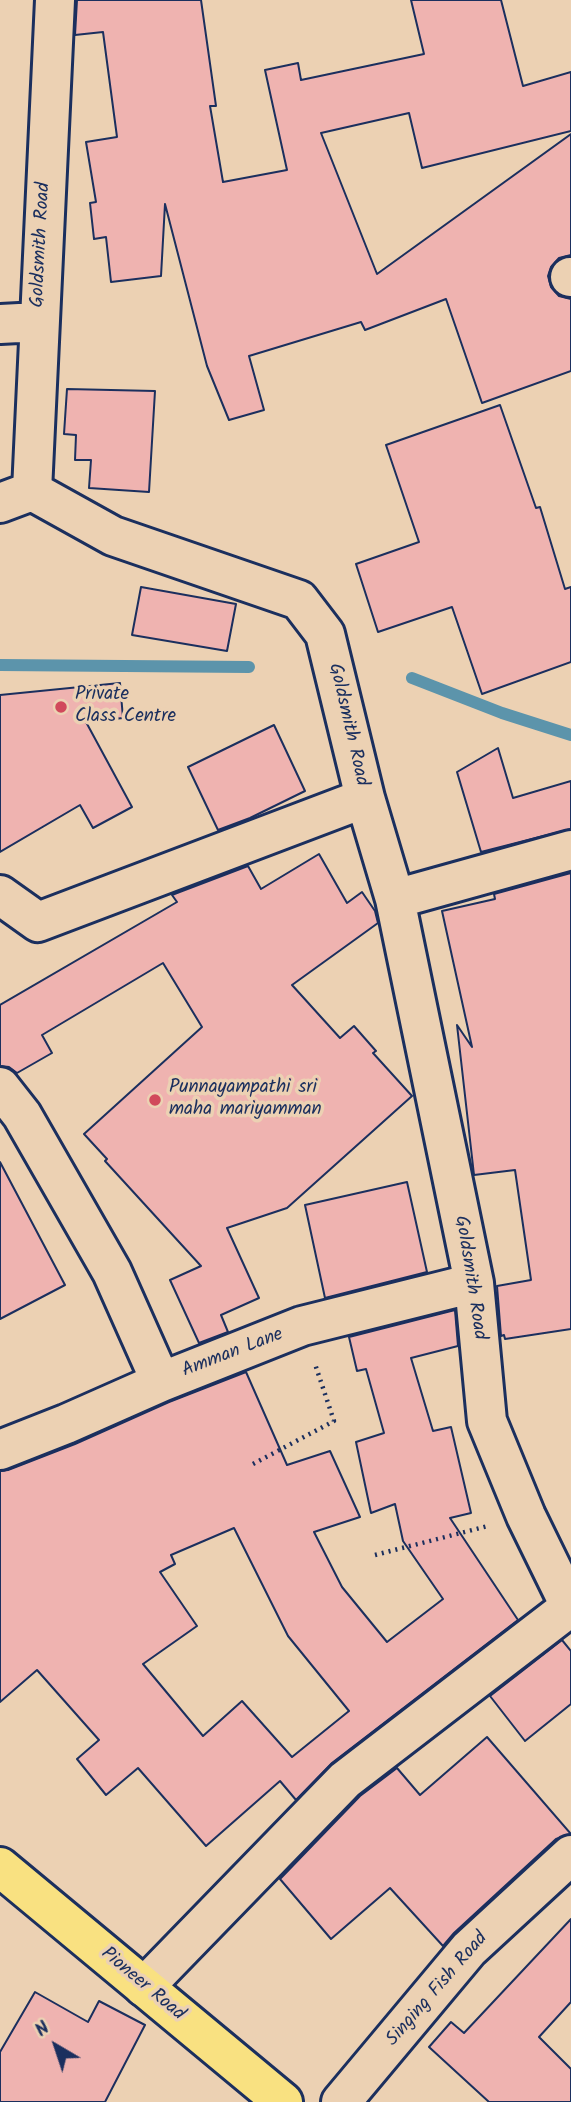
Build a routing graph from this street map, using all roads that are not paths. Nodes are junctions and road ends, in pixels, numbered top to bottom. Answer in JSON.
{"nodes":[{"id":1,"x":55,"y":0,"type":"edge"},
{"id":2,"x":38,"y":322,"type":"junction"},
{"id":3,"x":0,"y":324,"type":"edge"},
{"id":4,"x":16,"y":497,"type":"edge"},
{"id":5,"x":365,"y":798,"type":"junction"},
{"id":6,"x":571,"y":850,"type":"edge"},
{"id":7,"x":0,"y":895,"type":"edge"},
{"id":8,"x":396,"y":899,"type":"junction"},
{"id":9,"x":0,"y":1087,"type":"edge"},
{"id":10,"x":474,"y":1283,"type":"junction"},
{"id":11,"x":161,"y":1381,"type":"junction"},
{"id":12,"x":0,"y":1450,"type":"edge"},
{"id":13,"x":571,"y":1608,"type":"edge"},
{"id":14,"x":571,"y":1855,"type":"edge"},
{"id":15,"x":0,"y":1867,"type":"edge"},
{"id":16,"x":145,"y":1987,"type":"junction"},
{"id":17,"x":283,"y":2102,"type":"edge"},
{"id":18,"x":341,"y":2102,"type":"edge"}],
"edges":[{"from":1,"to":2,"type":"street","name":"Goldsmith Road"},
{"from":2,"to":3,"type":"street"},
{"from":2,"to":4,"type":"street","name":"Goldsmith Road"},
{"from":4,"to":5,"type":"street","name":"Goldsmith Road"},
{"from":5,"to":7,"type":"street"},
{"from":5,"to":8,"type":"street","name":"Goldsmith Road"},
{"from":6,"to":8,"type":"street"},
{"from":8,"to":10,"type":"street","name":"Goldsmith Road"},
{"from":9,"to":11,"type":"street"},
{"from":10,"to":11,"type":"street","name":"Amman Lane"},
{"from":10,"to":13,"type":"street","name":"Goldsmith Road"},
{"from":11,"to":12,"type":"street","name":"Amman Lane"},
{"from":13,"to":16,"type":"street"},
{"from":14,"to":18,"type":"street","name":"Singing Fish Road"},
{"from":15,"to":16,"type":"main road","name":"Pioneer Road"},
{"from":16,"to":17,"type":"main road","name":"Pioneer Road"}]}
